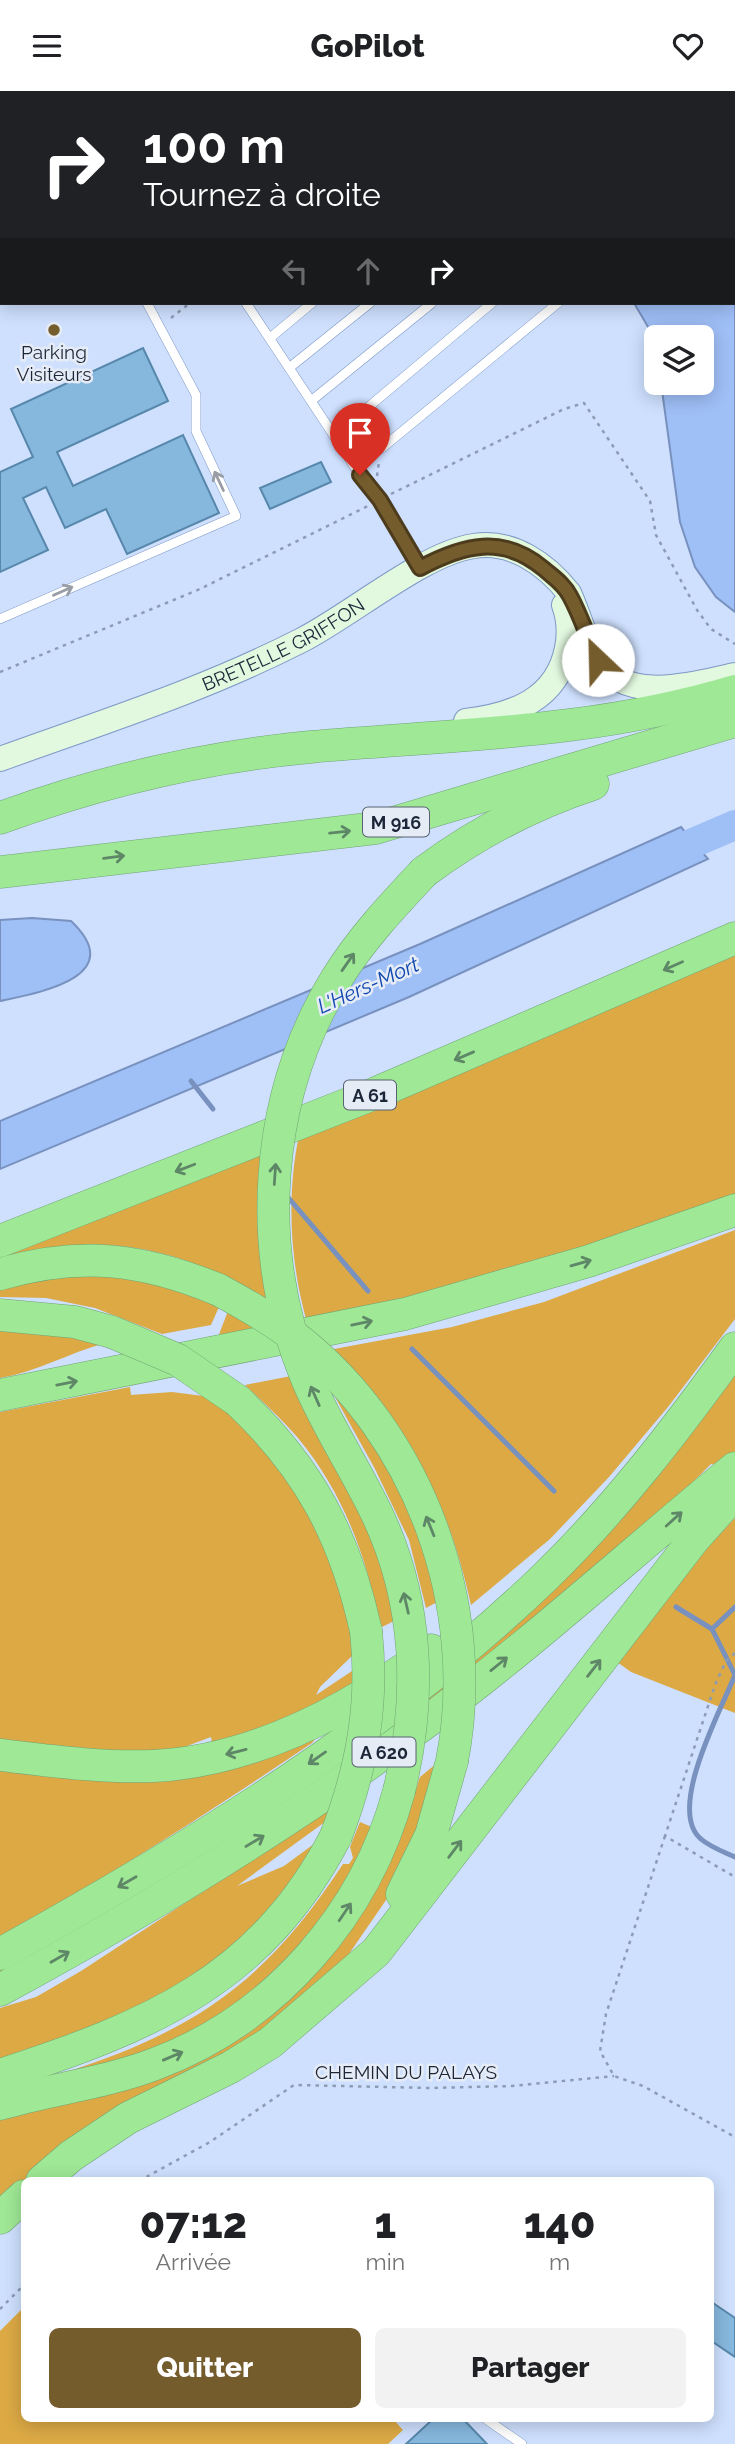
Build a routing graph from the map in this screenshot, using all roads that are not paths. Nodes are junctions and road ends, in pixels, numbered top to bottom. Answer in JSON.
{"nodes":[{"id":1,"x":148,"y":305,"type":"edge"},
{"id":2,"x":248,"y":305,"type":"edge"},
{"id":3,"x":310,"y":305,"type":"edge"},
{"id":4,"x":368,"y":305,"type":"edge"},
{"id":5,"x":430,"y":305,"type":"edge"},
{"id":6,"x":490,"y":305,"type":"edge"},
{"id":7,"x":556,"y":305,"type":"edge"},
{"id":8,"x":270,"y":338,"type":"junction"},
{"id":9,"x":289,"y":368,"type":"junction"},
{"id":10,"x":311,"y":401,"type":"junction"},
{"id":11,"x":345,"y":426,"type":"junction"},
{"id":12,"x":334,"y":436,"type":"junction"},
{"id":13,"x":420,"y":568,"type":"junction"},
{"id":14,"x":555,"y":578,"type":"junction"},
{"id":15,"x":0,"y":619,"type":"edge"},
{"id":16,"x":735,"y":675,"type":"edge"},
{"id":17,"x":735,"y":691,"type":"edge"},
{"id":18,"x":735,"y":721,"type":"edge"},
{"id":19,"x":735,"y":735,"type":"edge"},
{"id":20,"x":413,"y":740,"type":"junction"},
{"id":21,"x":0,"y":759,"type":"edge"},
{"id":22,"x":0,"y":818,"type":"edge"},
{"id":23,"x":0,"y":872,"type":"edge"},
{"id":24,"x":735,"y":938,"type":"edge"},
{"id":25,"x":735,"y":1210,"type":"edge"},
{"id":26,"x":0,"y":1241,"type":"edge"},
{"id":27,"x":0,"y":1274,"type":"edge"},
{"id":28,"x":0,"y":1315,"type":"edge"},
{"id":29,"x":735,"y":1347,"type":"edge"},
{"id":30,"x":0,"y":1395,"type":"edge"},
{"id":31,"x":735,"y":1468,"type":"edge"},
{"id":32,"x":735,"y":1493,"type":"edge"},
{"id":33,"x":593,"y":1525,"type":"junction"},
{"id":34,"x":0,"y":1755,"type":"edge"},
{"id":35,"x":0,"y":1954,"type":"edge"},
{"id":36,"x":341,"y":1981,"type":"junction"},
{"id":37,"x":0,"y":1990,"type":"edge"},
{"id":38,"x":0,"y":2075,"type":"edge"},
{"id":39,"x":0,"y":2103,"type":"edge"},
{"id":40,"x":47,"y":2177,"type":"edge"},
{"id":41,"x":21,"y":2199,"type":"edge"},
{"id":42,"x":0,"y":2218,"type":"edge"},
{"id":43,"x":490,"y":2422,"type":"edge"},
{"id":44,"x":522,"y":2444,"type":"edge"}],
"edges":[{"from":15,"to":1,"type":"lane","one_way":true},
{"from":2,"to":8,"type":"lane"},
{"from":3,"to":8,"type":"lane"},
{"from":4,"to":9,"type":"lane"},
{"from":5,"to":10,"type":"lane"},
{"from":6,"to":11,"type":"lane"},
{"from":7,"to":11,"type":"lane"},
{"from":8,"to":9,"type":"lane"},
{"from":9,"to":10,"type":"lane"},
{"from":10,"to":12,"type":"lane"},
{"from":11,"to":12,"type":"lane"},
{"from":12,"to":13,"type":"lane"},
{"from":13,"to":14,"type":"main road","name":"BRETELLE GRIFFON"},
{"from":13,"to":21,"type":"main road","name":"BRETELLE GRIFFON"},
{"from":14,"to":16,"type":"main road","name":"BRETELLE GRIFFON"},
{"from":14,"to":20,"type":"main road"},
{"from":17,"to":20,"type":"highway"},
{"from":23,"to":18,"type":"highway","number":"M 916","one_way":true},
{"from":39,"to":19,"type":"highway","one_way":true,"bridge":true},
{"from":20,"to":22,"type":"highway"},
{"from":24,"to":26,"type":"highway","number":"A 61","one_way":true},
{"from":30,"to":25,"type":"highway","one_way":true},
{"from":36,"to":27,"type":"highway","one_way":true,"bridge":true},
{"from":28,"to":38,"type":"highway","bridge":true},
{"from":29,"to":33,"type":"highway","number":"A 620"},
{"from":37,"to":31,"type":"highway","number":"A 620","one_way":true},
{"from":36,"to":32,"type":"highway","one_way":true},
{"from":33,"to":34,"type":"highway","one_way":true},
{"from":33,"to":35,"type":"highway","number":"A 620","one_way":true},
{"from":36,"to":40,"type":"highway"},
{"from":41,"to":42,"type":"highway"},
{"from":43,"to":44,"type":"lane"}]}
